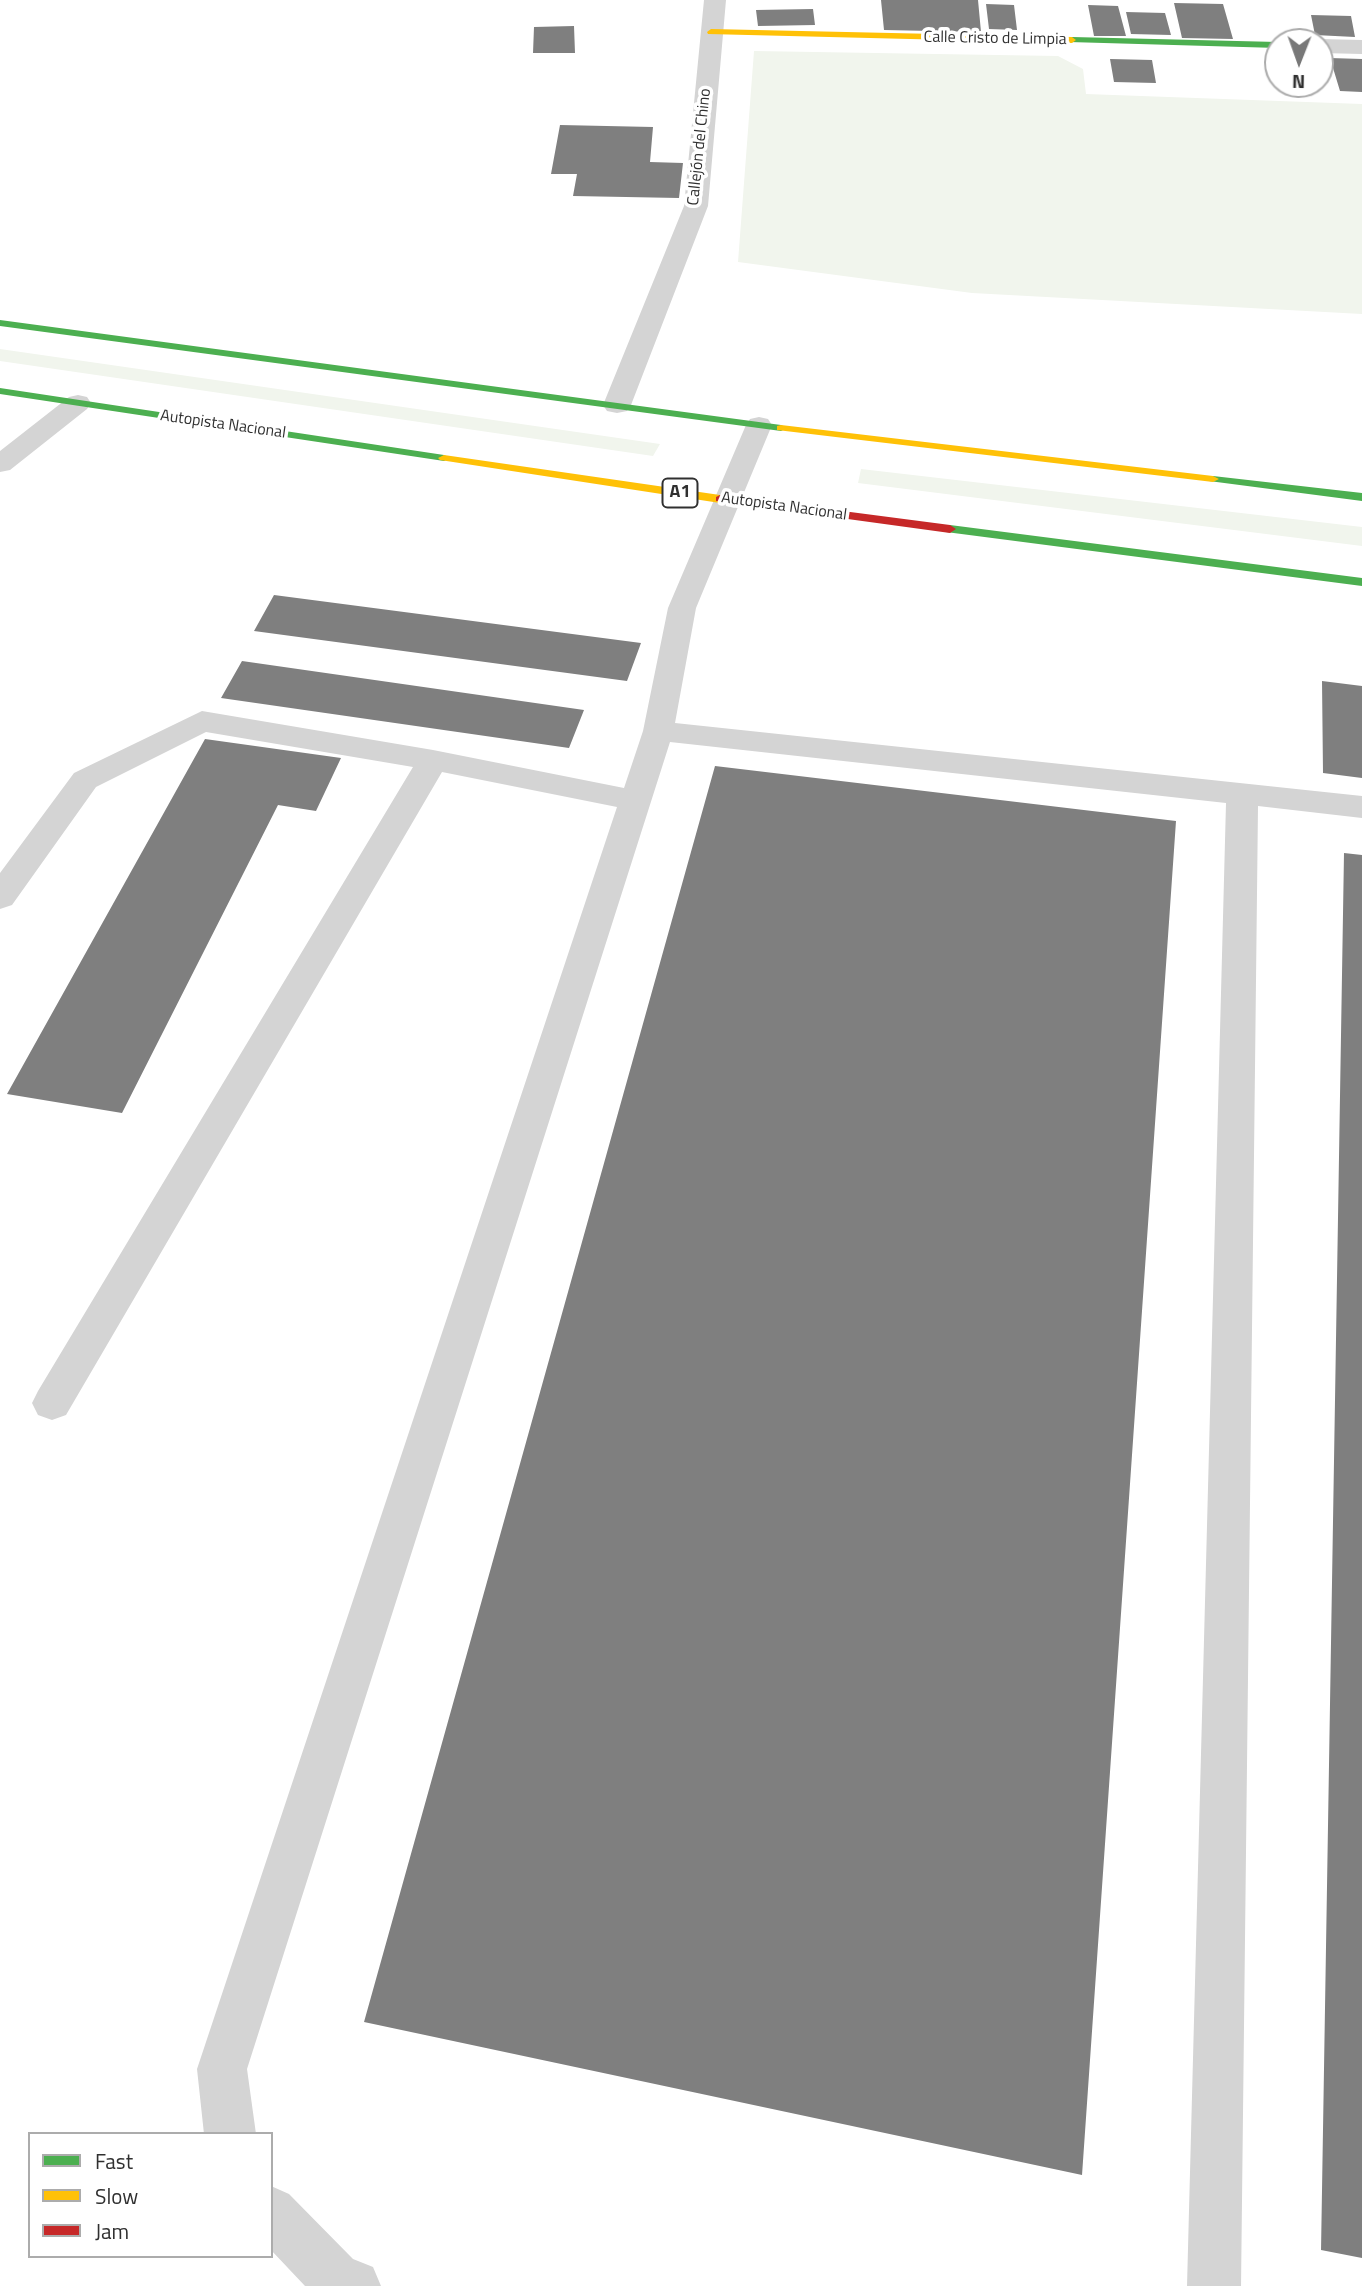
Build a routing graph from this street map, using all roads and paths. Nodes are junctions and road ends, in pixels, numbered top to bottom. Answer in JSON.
{"nodes":[{"id":1,"x":715,"y":0,"type":"edge"},
{"id":2,"x":711,"y":33,"type":"junction"},
{"id":3,"x":1264,"y":45,"type":"edge"},
{"id":4,"x":1334,"y":46,"type":"edge"},
{"id":5,"x":1362,"y":47,"type":"edge"},
{"id":6,"x":0,"y":323,"type":"edge"},
{"id":7,"x":0,"y":390,"type":"edge"},
{"id":8,"x":78,"y":403,"type":"junction"},
{"id":9,"x":617,"y":405,"type":"junction"},
{"id":10,"x":760,"y":425,"type":"junction"},
{"id":11,"x":0,"y":464,"type":"edge"},
{"id":12,"x":1362,"y":497,"type":"edge"},
{"id":13,"x":727,"y":500,"type":"junction"},
{"id":14,"x":1362,"y":582,"type":"edge"},
{"id":15,"x":658,"y":730,"type":"junction"},
{"id":16,"x":433,"y":760,"type":"junction"},
{"id":17,"x":1242,"y":794,"type":"junction"},
{"id":18,"x":633,"y":800,"type":"junction"},
{"id":19,"x":1362,"y":807,"type":"edge"},
{"id":20,"x":0,"y":897,"type":"edge"},
{"id":21,"x":52,"y":1403,"type":"dead end"},
{"id":22,"x":230,"y":2132,"type":"edge"},
{"id":23,"x":273,"y":2214,"type":"edge"},
{"id":24,"x":354,"y":2286,"type":"edge"},
{"id":25,"x":1214,"y":2286,"type":"edge"}],
"edges":[{"from":1,"to":2,"type":"street","name":"Callejón del Chino"},
{"from":2,"to":3,"type":"main road","name":"Calle Cristo de Limpia"},
{"from":2,"to":9,"type":"street","name":"Callejón del Chino"},
{"from":4,"to":5,"type":"street"},
{"from":6,"to":9,"type":"main road"},
{"from":7,"to":8,"type":"main road","name":"Autopista Nacional","number":"A1"},
{"from":8,"to":11,"type":"lane"},
{"from":8,"to":13,"type":"main road","name":"Autopista Nacional","number":"A1"},
{"from":9,"to":10,"type":"main road"},
{"from":10,"to":12,"type":"main road"},
{"from":10,"to":13,"type":"lane"},
{"from":13,"to":14,"type":"main road","name":"Autopista Nacional","number":"A1"},
{"from":13,"to":15,"type":"lane"},
{"from":15,"to":17,"type":"lane"},
{"from":15,"to":18,"type":"lane"},
{"from":16,"to":18,"type":"lane"},
{"from":16,"to":20,"type":"lane"},
{"from":16,"to":21,"type":"lane"},
{"from":17,"to":19,"type":"lane"},
{"from":17,"to":25,"type":"lane"},
{"from":18,"to":22,"type":"lane"},
{"from":23,"to":24,"type":"lane"}]}
